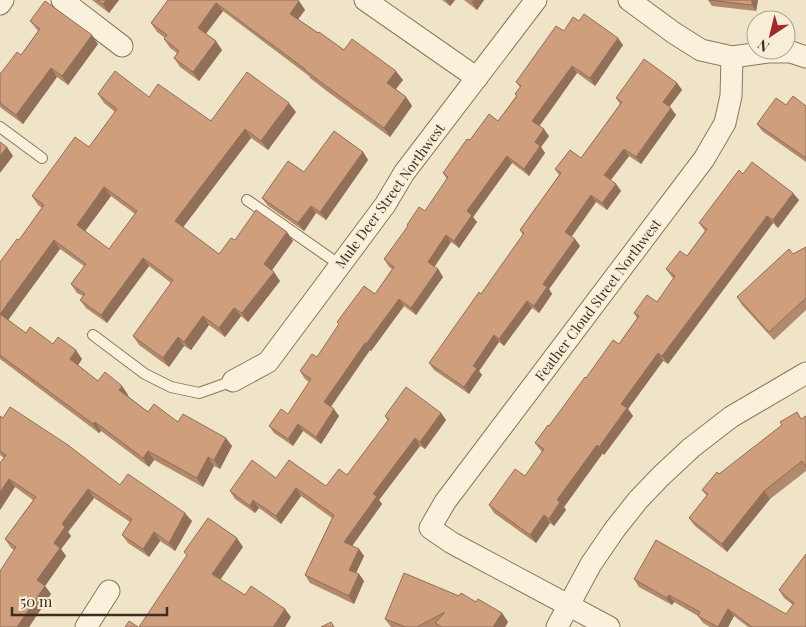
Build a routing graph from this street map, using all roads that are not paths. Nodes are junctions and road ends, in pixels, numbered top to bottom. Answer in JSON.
{"nodes":[{"id":1,"x":3,"y":0,"type":"edge"},
{"id":2,"x":62,"y":0,"type":"edge"},
{"id":3,"x":366,"y":0,"type":"edge"},
{"id":4,"x":536,"y":0,"type":"edge"},
{"id":5,"x":628,"y":0,"type":"edge"},
{"id":6,"x":0,"y":4,"type":"edge"},
{"id":7,"x":122,"y":46,"type":"dead end"},
{"id":8,"x":806,"y":57,"type":"edge"},
{"id":9,"x":732,"y":58,"type":"junction"},
{"id":10,"x":477,"y":78,"type":"junction"},
{"id":11,"x":0,"y":127,"type":"edge"},
{"id":12,"x":42,"y":158,"type":"dead end"},
{"id":13,"x":247,"y":200,"type":"dead end"},
{"id":14,"x":340,"y":265,"type":"junction"},
{"id":15,"x":93,"y":335,"type":"dead end"},
{"id":16,"x":806,"y":373,"type":"edge"},
{"id":17,"x":233,"y":381,"type":"joint"},
{"id":18,"x":109,"y":591,"type":"dead end"},
{"id":19,"x":568,"y":605,"type":"junction"},
{"id":20,"x":86,"y":627,"type":"edge"},
{"id":21,"x":557,"y":627,"type":"edge"},
{"id":22,"x":609,"y":627,"type":"edge"}],
"edges":[{"from":1,"to":6,"type":"street"},
{"from":2,"to":7,"type":"street"},
{"from":3,"to":10,"type":"street"},
{"from":4,"to":10,"type":"street","name":"Mule Deer Street Northwest"},
{"from":5,"to":9,"type":"street"},
{"from":8,"to":9,"type":"street"},
{"from":9,"to":19,"type":"street","name":"Feather Cloud Street Northwest"},
{"from":10,"to":14,"type":"street","name":"Mule Deer Street Northwest"},
{"from":11,"to":12,"type":"lane"},
{"from":13,"to":14,"type":"lane"},
{"from":14,"to":17,"type":"street","name":"Mule Deer Street Northwest"},
{"from":15,"to":17,"type":"lane"},
{"from":16,"to":19,"type":"street"},
{"from":18,"to":20,"type":"street"},
{"from":19,"to":21,"type":"street"},
{"from":19,"to":22,"type":"street"}]}
